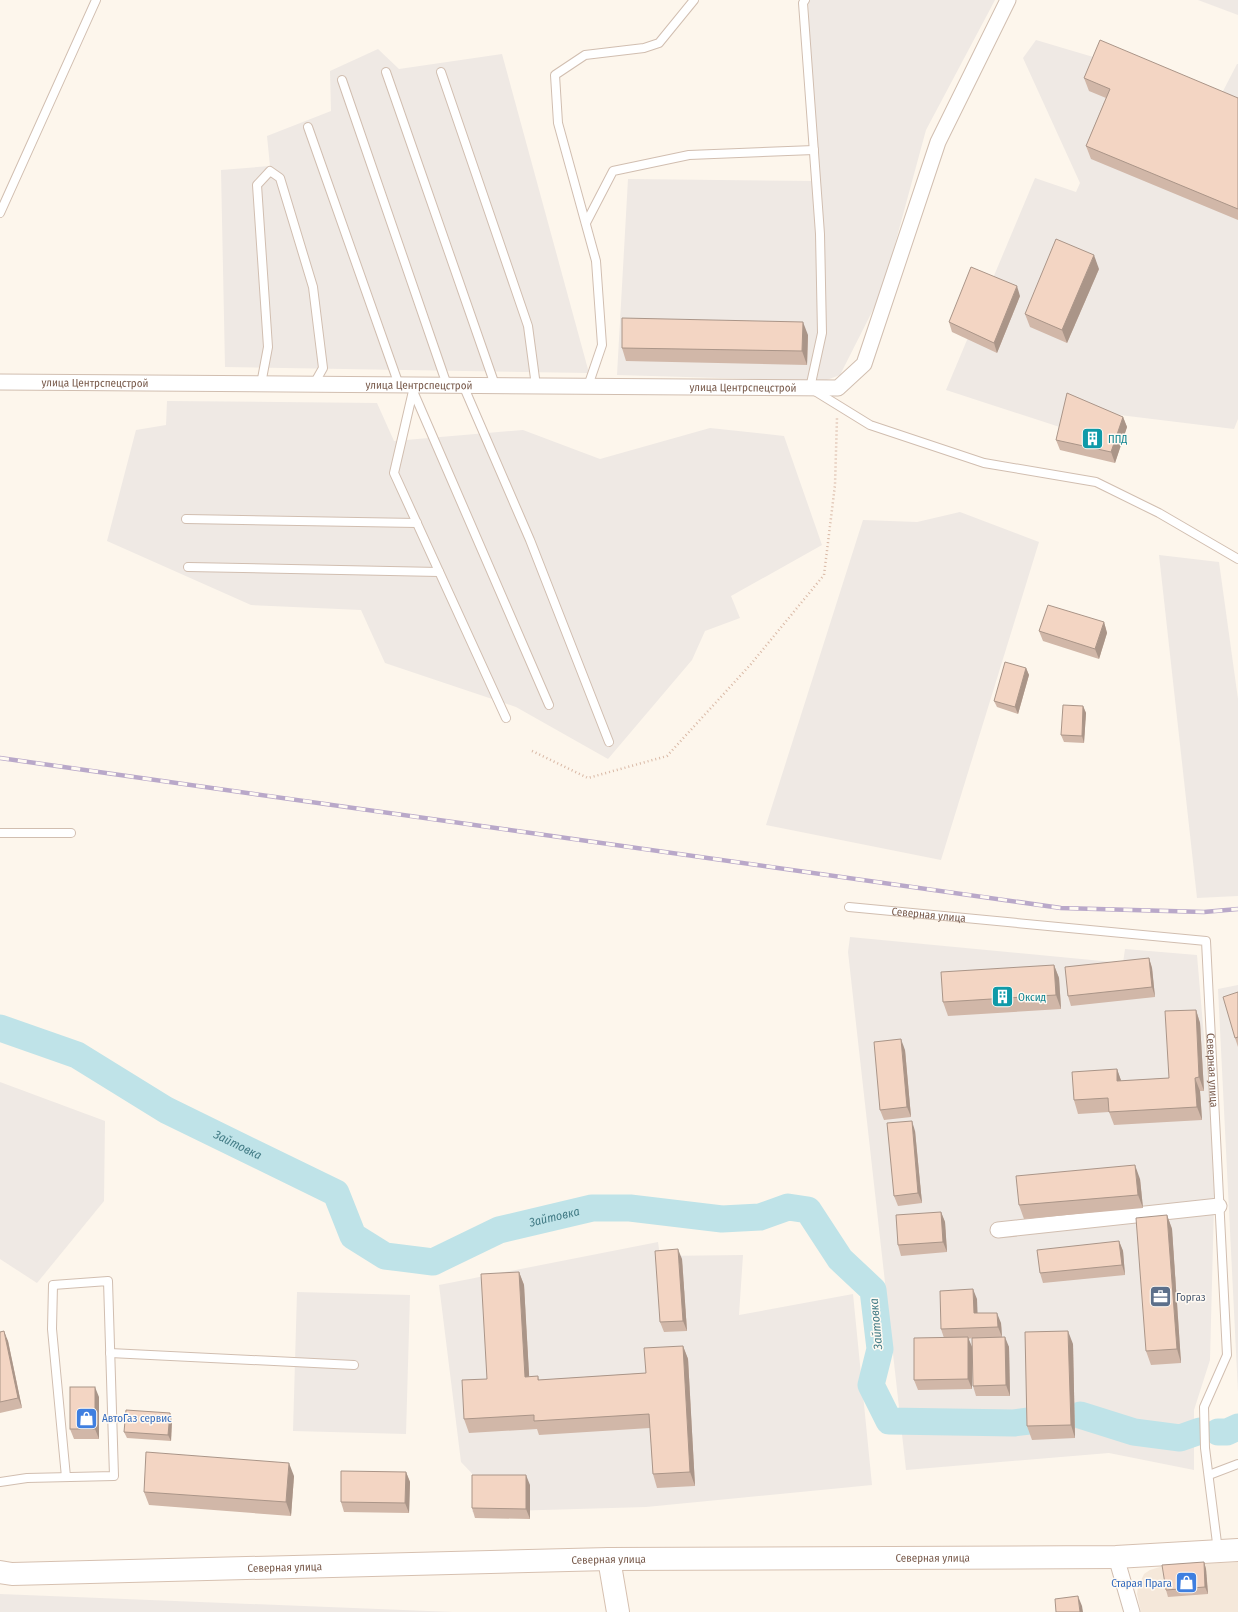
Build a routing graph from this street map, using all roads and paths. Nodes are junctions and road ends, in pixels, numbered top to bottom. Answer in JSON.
{"nodes":[{"id":1,"x":96,"y":0,"type":"edge"},
{"id":2,"x":694,"y":0,"type":"edge"},
{"id":3,"x":805,"y":0,"type":"edge"},
{"id":4,"x":1008,"y":0,"type":"edge"},
{"id":5,"x":386,"y":72,"type":"dead end"},
{"id":6,"x":441,"y":72,"type":"dead end"},
{"id":7,"x":342,"y":80,"type":"dead end"},
{"id":8,"x":308,"y":127,"type":"dead end"},
{"id":9,"x":814,"y":150,"type":"junction"},
{"id":10,"x":0,"y":213,"type":"edge"},
{"id":11,"x":586,"y":223,"type":"junction"},
{"id":12,"x":0,"y":382,"type":"edge"},
{"id":13,"x":261,"y":384,"type":"junction"},
{"id":14,"x":314,"y":384,"type":"junction"},
{"id":15,"x":447,"y":385,"type":"junction"},
{"id":16,"x":463,"y":385,"type":"junction"},
{"id":17,"x":495,"y":385,"type":"junction"},
{"id":18,"x":536,"y":386,"type":"junction"},
{"id":19,"x":588,"y":386,"type":"junction"},
{"id":20,"x":408,"y":387,"type":"junction"},
{"id":21,"x":810,"y":388,"type":"junction"},
{"id":22,"x":838,"y":405,"type":"junction"},
{"id":23,"x":186,"y":519,"type":"dead end"},
{"id":24,"x":417,"y":524,"type":"junction"},
{"id":25,"x":1238,"y":559,"type":"edge"},
{"id":26,"x":188,"y":567,"type":"dead end"},
{"id":27,"x":439,"y":572,"type":"junction"},
{"id":28,"x":549,"y":705,"type":"dead end"},
{"id":29,"x":506,"y":718,"type":"dead end"},
{"id":30,"x":609,"y":742,"type":"dead end"},
{"id":31,"x":532,"y":750,"type":"dead end"},
{"id":32,"x":0,"y":833,"type":"edge"},
{"id":33,"x":71,"y":833,"type":"dead end"},
{"id":34,"x":849,"y":907,"type":"dead end"},
{"id":35,"x":1219,"y":1206,"type":"junction"},
{"id":36,"x":998,"y":1230,"type":"dead end"},
{"id":37,"x":110,"y":1353,"type":"junction"},
{"id":38,"x":354,"y":1365,"type":"dead end"},
{"id":39,"x":1238,"y":1464,"type":"edge"},
{"id":40,"x":1209,"y":1475,"type":"junction"},
{"id":41,"x":66,"y":1477,"type":"junction"},
{"id":42,"x":0,"y":1482,"type":"edge"},
{"id":43,"x":1228,"y":1551,"type":"edge"},
{"id":44,"x":1116,"y":1556,"type":"junction"},
{"id":45,"x":609,"y":1559,"type":"junction"},
{"id":46,"x":0,"y":1572,"type":"edge"},
{"id":47,"x":618,"y":1612,"type":"edge"},
{"id":48,"x":1132,"y":1612,"type":"edge"}],
"edges":[{"from":1,"to":10,"type":"lane"},
{"from":2,"to":11,"type":"lane"},
{"from":3,"to":9,"type":"lane"},
{"from":4,"to":21,"type":"street","name":"улица Центрспецстрой"},
{"from":5,"to":17,"type":"lane"},
{"from":6,"to":18,"type":"lane"},
{"from":7,"to":15,"type":"lane"},
{"from":8,"to":20,"type":"lane"},
{"from":9,"to":11,"type":"lane"},
{"from":9,"to":21,"type":"lane"},
{"from":11,"to":19,"type":"lane"},
{"from":12,"to":13,"type":"street","name":"улица Центрспецстрой"},
{"from":13,"to":14,"type":"street","name":"улица Центрспецстрой"},
{"from":13,"to":14,"type":"lane"},
{"from":14,"to":20,"type":"street","name":"улица Центрспецстрой"},
{"from":15,"to":16,"type":"street","name":"улица Центрспецстрой"},
{"from":15,"to":20,"type":"street","name":"улица Центрспецстрой"},
{"from":16,"to":17,"type":"street","name":"улица Центрспецстрой"},
{"from":16,"to":30,"type":"lane"},
{"from":17,"to":18,"type":"street","name":"улица Центрспецстрой"},
{"from":18,"to":19,"type":"street","name":"улица Центрспецстрой"},
{"from":19,"to":21,"type":"street","name":"улица Центрспецстрой"},
{"from":20,"to":24,"type":"lane"},
{"from":20,"to":28,"type":"lane"},
{"from":21,"to":22,"type":"lane"},
{"from":22,"to":25,"type":"lane"},
{"from":22,"to":31,"type":"path"},
{"from":23,"to":24,"type":"lane"},
{"from":24,"to":27,"type":"lane"},
{"from":26,"to":27,"type":"lane"},
{"from":27,"to":29,"type":"lane"},
{"from":32,"to":33,"type":"lane"},
{"from":34,"to":35,"type":"lane","name":"Северная улица"},
{"from":35,"to":36,"type":"street"},
{"from":35,"to":40,"type":"lane","name":"Северная улица"},
{"from":37,"to":38,"type":"lane"},
{"from":37,"to":41,"type":"lane"},
{"from":37,"to":41,"type":"lane"},
{"from":39,"to":40,"type":"lane"},
{"from":40,"to":43,"type":"lane","name":"Северная улица"},
{"from":41,"to":42,"type":"lane"},
{"from":43,"to":44,"type":"main road","name":"Северная улица"},
{"from":44,"to":45,"type":"main road","name":"Северная улица"},
{"from":44,"to":48,"type":"street"},
{"from":45,"to":46,"type":"main road","name":"Северная улица"},
{"from":45,"to":47,"type":"main road"}]}
